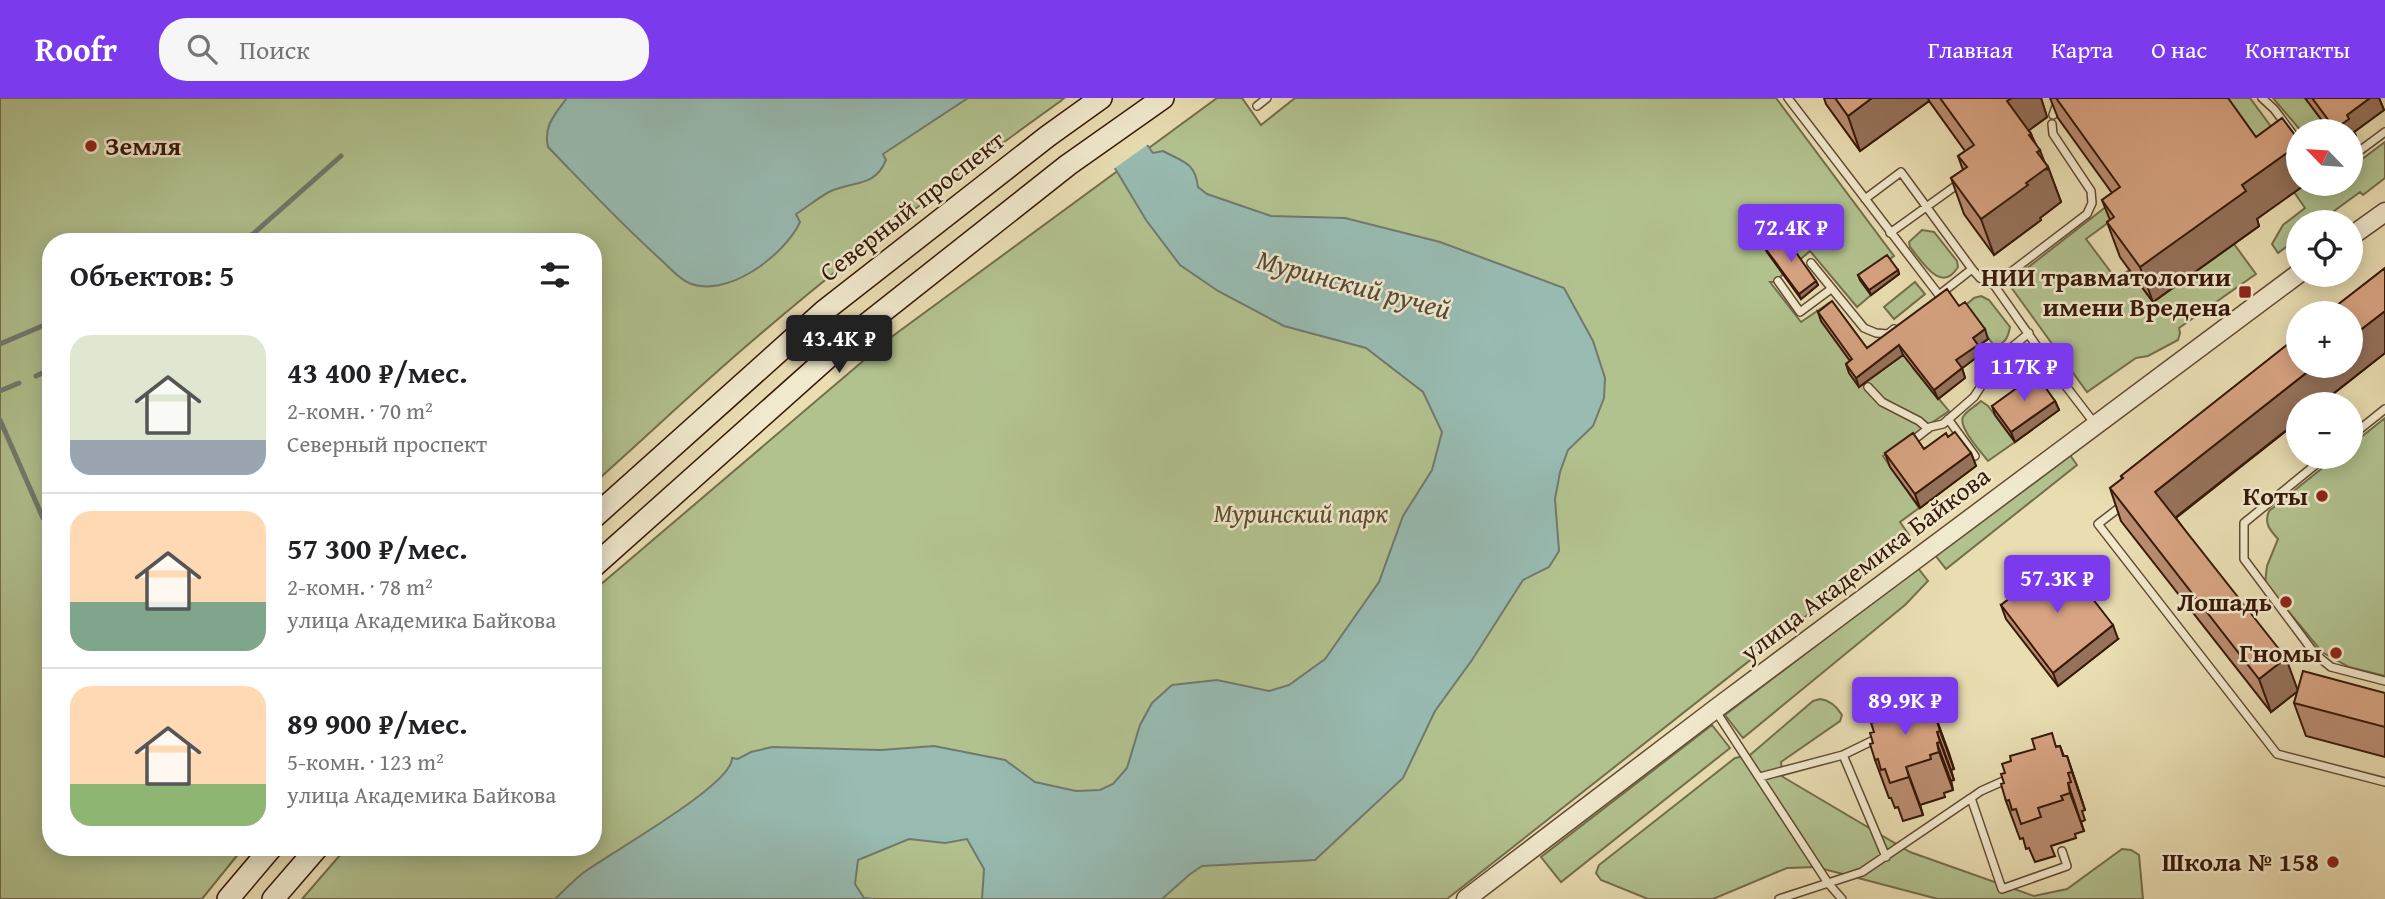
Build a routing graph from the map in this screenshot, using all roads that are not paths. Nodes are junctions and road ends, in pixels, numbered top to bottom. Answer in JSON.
{"nodes":[{"id":1,"x":1101,"y":98,"type":"edge"},
{"id":2,"x":1267,"y":98,"type":"edge"},
{"id":3,"x":1788,"y":98,"type":"edge"},
{"id":4,"x":2059,"y":98,"type":"edge"},
{"id":5,"x":2262,"y":98,"type":"edge"},
{"id":6,"x":1157,"y":102,"type":"edge"},
{"id":7,"x":1257,"y":106,"type":"dead end"},
{"id":8,"x":2053,"y":115,"type":"edge"},
{"id":9,"x":2052,"y":124,"type":"dead end"},
{"id":10,"x":2286,"y":125,"type":"edge"},
{"id":11,"x":2385,"y":132,"type":"edge"},
{"id":12,"x":2363,"y":148,"type":"edge"},
{"id":13,"x":1970,"y":175,"type":"edge"},
{"id":14,"x":1865,"y":199,"type":"junction"},
{"id":15,"x":1927,"y":207,"type":"junction"},
{"id":16,"x":2385,"y":212,"type":"edge"},
{"id":17,"x":2363,"y":228,"type":"edge"},
{"id":18,"x":1890,"y":233,"type":"junction"},
{"id":19,"x":1811,"y":263,"type":"dead end"},
{"id":20,"x":1972,"y":269,"type":"junction"},
{"id":21,"x":1778,"y":281,"type":"dead end"},
{"id":22,"x":2286,"y":283,"type":"edge"},
{"id":23,"x":1994,"y":285,"type":"junction"},
{"id":24,"x":1831,"y":289,"type":"junction"},
{"id":25,"x":1939,"y":295,"type":"junction"},
{"id":26,"x":1929,"y":302,"type":"edge"},
{"id":27,"x":1898,"y":326,"type":"edge"},
{"id":28,"x":2029,"y":333,"type":"junction"},
{"id":29,"x":1868,"y":387,"type":"dead end"},
{"id":30,"x":2385,"y":409,"type":"edge"},
{"id":31,"x":1948,"y":419,"type":"junction"},
{"id":32,"x":2096,"y":424,"type":"junction"},
{"id":33,"x":2363,"y":427,"type":"edge"},
{"id":34,"x":1928,"y":429,"type":"junction"},
{"id":35,"x":1901,"y":449,"type":"edge"},
{"id":36,"x":1975,"y":456,"type":"dead end"},
{"id":37,"x":2310,"y":469,"type":"edge"},
{"id":38,"x":2130,"y":499,"type":"edge"},
{"id":39,"x":602,"y":510,"type":"edge"},
{"id":40,"x":602,"y":560,"type":"edge"},
{"id":41,"x":2385,"y":681,"type":"edge"},
{"id":42,"x":1714,"y":710,"type":"junction"},
{"id":43,"x":1887,"y":734,"type":"edge"},
{"id":44,"x":1843,"y":755,"type":"junction"},
{"id":45,"x":1760,"y":776,"type":"junction"},
{"id":46,"x":2014,"y":776,"type":"edge"},
{"id":47,"x":2385,"y":782,"type":"edge"},
{"id":48,"x":1971,"y":799,"type":"junction"},
{"id":49,"x":2062,"y":851,"type":"dead end"},
{"id":50,"x":265,"y":856,"type":"edge"},
{"id":51,"x":310,"y":856,"type":"edge"},
{"id":52,"x":1886,"y":857,"type":"junction"},
{"id":53,"x":1828,"y":883,"type":"junction"},
{"id":54,"x":229,"y":899,"type":"edge"},
{"id":55,"x":273,"y":899,"type":"edge"},
{"id":56,"x":1466,"y":899,"type":"edge"},
{"id":57,"x":1779,"y":899,"type":"edge"},
{"id":58,"x":1842,"y":899,"type":"edge"}],
"edges":[{"from":1,"to":39,"type":"main road","name":"Северный проспект"},
{"from":2,"to":7,"type":"lane"},
{"from":3,"to":14,"type":"lane"},
{"from":4,"to":8,"type":"lane"},
{"from":5,"to":10,"type":"lane"},
{"from":6,"to":40,"type":"main road"},
{"from":9,"to":23,"type":"lane"},
{"from":11,"to":12,"type":"lane"},
{"from":13,"to":15,"type":"lane"},
{"from":14,"to":15,"type":"lane"},
{"from":14,"to":18,"type":"lane"},
{"from":15,"to":18,"type":"lane"},
{"from":15,"to":20,"type":"lane"},
{"from":16,"to":17,"type":"street"},
{"from":18,"to":25,"type":"lane"},
{"from":19,"to":24,"type":"lane"},
{"from":20,"to":23,"type":"lane"},
{"from":20,"to":25,"type":"lane"},
{"from":21,"to":24,"type":"lane"},
{"from":22,"to":32,"type":"street","name":"улица Академика Байкова"},
{"from":23,"to":28,"type":"lane"},
{"from":24,"to":27,"type":"lane"},
{"from":25,"to":26,"type":"lane"},
{"from":28,"to":31,"type":"lane"},
{"from":28,"to":32,"type":"lane"},
{"from":29,"to":34,"type":"lane"},
{"from":30,"to":33,"type":"lane"},
{"from":31,"to":34,"type":"lane"},
{"from":31,"to":36,"type":"lane"},
{"from":32,"to":42,"type":"street","name":"улица Академика Байкова"},
{"from":34,"to":35,"type":"lane"},
{"from":37,"to":41,"type":"lane"},
{"from":38,"to":47,"type":"lane"},
{"from":42,"to":45,"type":"lane"},
{"from":42,"to":56,"type":"street","name":"улица Академика Байкова"},
{"from":43,"to":44,"type":"lane"},
{"from":44,"to":45,"type":"lane"},
{"from":44,"to":52,"type":"lane"},
{"from":45,"to":53,"type":"lane"},
{"from":46,"to":48,"type":"lane"},
{"from":48,"to":49,"type":"lane"},
{"from":48,"to":52,"type":"lane"},
{"from":50,"to":54,"type":"main road"},
{"from":51,"to":55,"type":"main road"},
{"from":52,"to":53,"type":"lane"},
{"from":53,"to":57,"type":"lane"},
{"from":53,"to":58,"type":"lane"}]}
